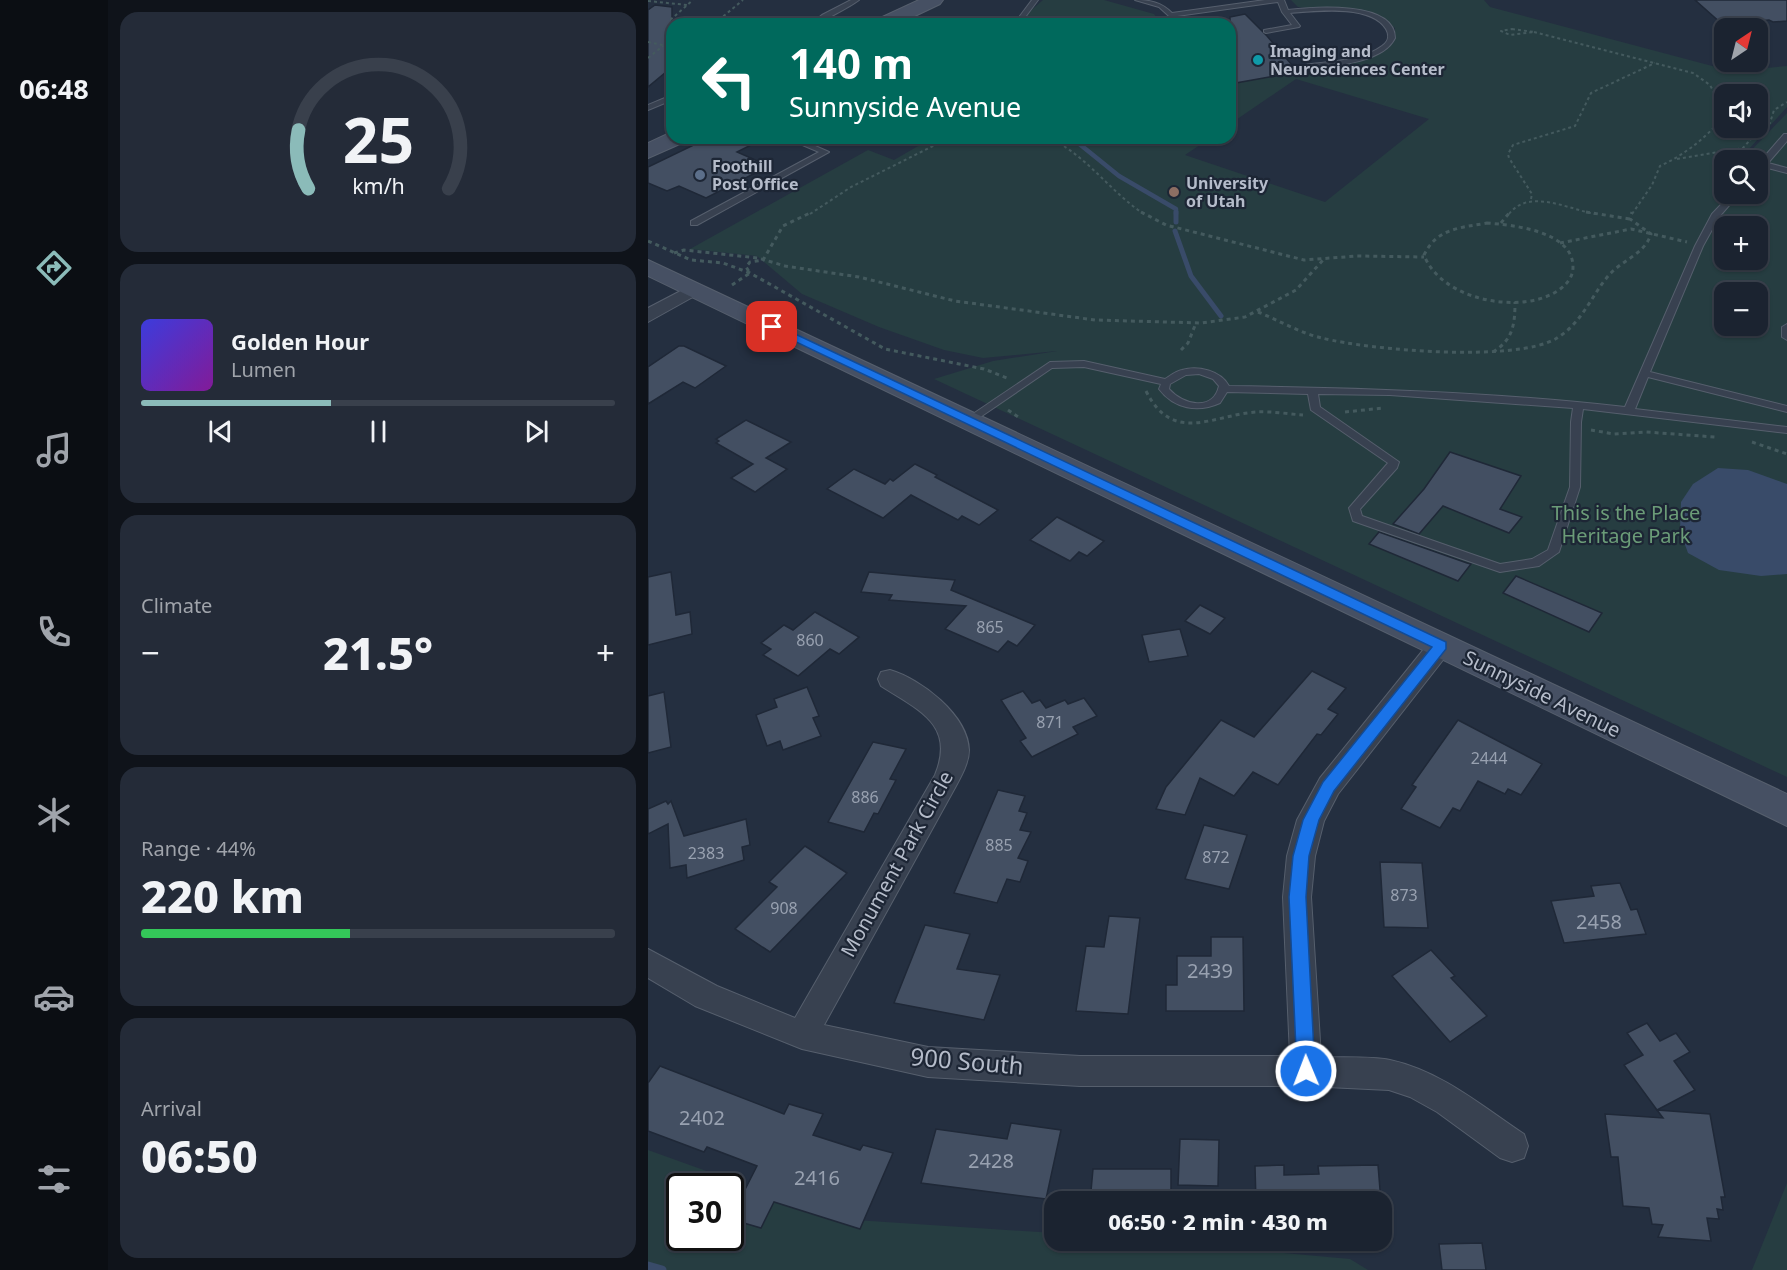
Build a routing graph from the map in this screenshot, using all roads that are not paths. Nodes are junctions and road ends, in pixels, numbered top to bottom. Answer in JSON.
{"nodes":[{"id":1,"x":856,"y":0,"type":"edge"},
{"id":2,"x":1035,"y":0,"type":"edge"},
{"id":3,"x":1138,"y":0,"type":"edge"},
{"id":4,"x":1202,"y":0,"type":"edge"},
{"id":5,"x":1280,"y":0,"type":"edge"},
{"id":6,"x":943,"y":2,"type":"edge"},
{"id":7,"x":1248,"y":2,"type":"edge"},
{"id":8,"x":1210,"y":10,"type":"junction"},
{"id":9,"x":1285,"y":12,"type":"junction"},
{"id":10,"x":822,"y":18,"type":"edge"},
{"id":11,"x":900,"y":18,"type":"edge"},
{"id":12,"x":920,"y":18,"type":"edge"},
{"id":13,"x":1022,"y":18,"type":"edge"},
{"id":14,"x":1266,"y":31,"type":"dead end"},
{"id":15,"x":1300,"y":68,"type":"dead end"},
{"id":16,"x":666,"y":100,"type":"edge"},
{"id":17,"x":648,"y":108,"type":"edge"},
{"id":18,"x":666,"y":128,"type":"edge"},
{"id":19,"x":1787,"y":135,"type":"edge"},
{"id":20,"x":648,"y":136,"type":"edge"},
{"id":21,"x":666,"y":142,"type":"edge"},
{"id":22,"x":805,"y":144,"type":"edge"},
{"id":23,"x":648,"y":151,"type":"edge"},
{"id":24,"x":1768,"y":157,"type":"edge"},
{"id":25,"x":1768,"y":167,"type":"edge"},
{"id":26,"x":1787,"y":171,"type":"edge"},
{"id":27,"x":1726,"y":204,"type":"edge"},
{"id":28,"x":694,"y":223,"type":"dead end"},
{"id":29,"x":648,"y":267,"type":"edge"},
{"id":30,"x":694,"y":290,"type":"junction"},
{"id":31,"x":648,"y":316,"type":"edge"},
{"id":32,"x":1787,"y":327,"type":"edge"},
{"id":33,"x":1787,"y":337,"type":"edge"},
{"id":34,"x":1646,"y":374,"type":"junction"},
{"id":35,"x":1166,"y":382,"type":"junction"},
{"id":36,"x":1224,"y":389,"type":"junction"},
{"id":37,"x":1312,"y":390,"type":"junction"},
{"id":38,"x":1579,"y":405,"type":"junction"},
{"id":39,"x":1787,"y":409,"type":"edge"},
{"id":40,"x":1629,"y":411,"type":"junction"},
{"id":41,"x":969,"y":420,"type":"junction"},
{"id":42,"x":1787,"y":430,"type":"edge"},
{"id":43,"x":1441,"y":645,"type":"junction"},
{"id":44,"x":890,"y":679,"type":"dead end"},
{"id":45,"x":1787,"y":811,"type":"edge"},
{"id":46,"x":648,"y":962,"type":"edge"},
{"id":47,"x":802,"y":1035,"type":"junction"},
{"id":48,"x":1306,"y":1071,"type":"junction"},
{"id":49,"x":1512,"y":1146,"type":"dead end"}],
"edges":[{"from":1,"to":10,"type":"lane"},
{"from":2,"to":13,"type":"lane"},
{"from":3,"to":8,"type":"lane"},
{"from":4,"to":8,"type":"lane"},
{"from":5,"to":7,"type":"lane"},
{"from":5,"to":9,"type":"lane"},
{"from":6,"to":11,"type":"main road"},
{"from":6,"to":12,"type":"main road"},
{"from":7,"to":8,"type":"lane"},
{"from":9,"to":14,"type":"lane"},
{"from":9,"to":15,"type":"lane"},
{"from":16,"to":17,"type":"lane"},
{"from":18,"to":20,"type":"main road"},
{"from":19,"to":24,"type":"lane"},
{"from":21,"to":23,"type":"main road"},
{"from":22,"to":28,"type":"lane"},
{"from":25,"to":26,"type":"lane"},
{"from":27,"to":34,"type":"lane"},
{"from":29,"to":30,"type":"main road","name":"Sunnyside Avenue"},
{"from":30,"to":31,"type":"street"},
{"from":30,"to":41,"type":"main road","name":"Sunnyside Avenue"},
{"from":32,"to":33,"type":"lane"},
{"from":34,"to":39,"type":"lane"},
{"from":34,"to":40,"type":"lane"},
{"from":35,"to":36,"type":"lane"},
{"from":35,"to":36,"type":"lane"},
{"from":35,"to":41,"type":"lane"},
{"from":36,"to":37,"type":"lane"},
{"from":37,"to":38,"type":"lane"},
{"from":37,"to":38,"type":"lane"},
{"from":38,"to":40,"type":"lane"},
{"from":40,"to":42,"type":"lane"},
{"from":41,"to":43,"type":"main road","name":"Sunnyside Avenue"},
{"from":43,"to":45,"type":"main road","name":"Sunnyside Avenue"},
{"from":43,"to":48,"type":"street"},
{"from":44,"to":47,"type":"street","name":"Monument Park Circle"},
{"from":46,"to":47,"type":"street","name":"900 South"},
{"from":47,"to":48,"type":"street","name":"900 South"},
{"from":48,"to":49,"type":"street","name":"900 South"}]}
